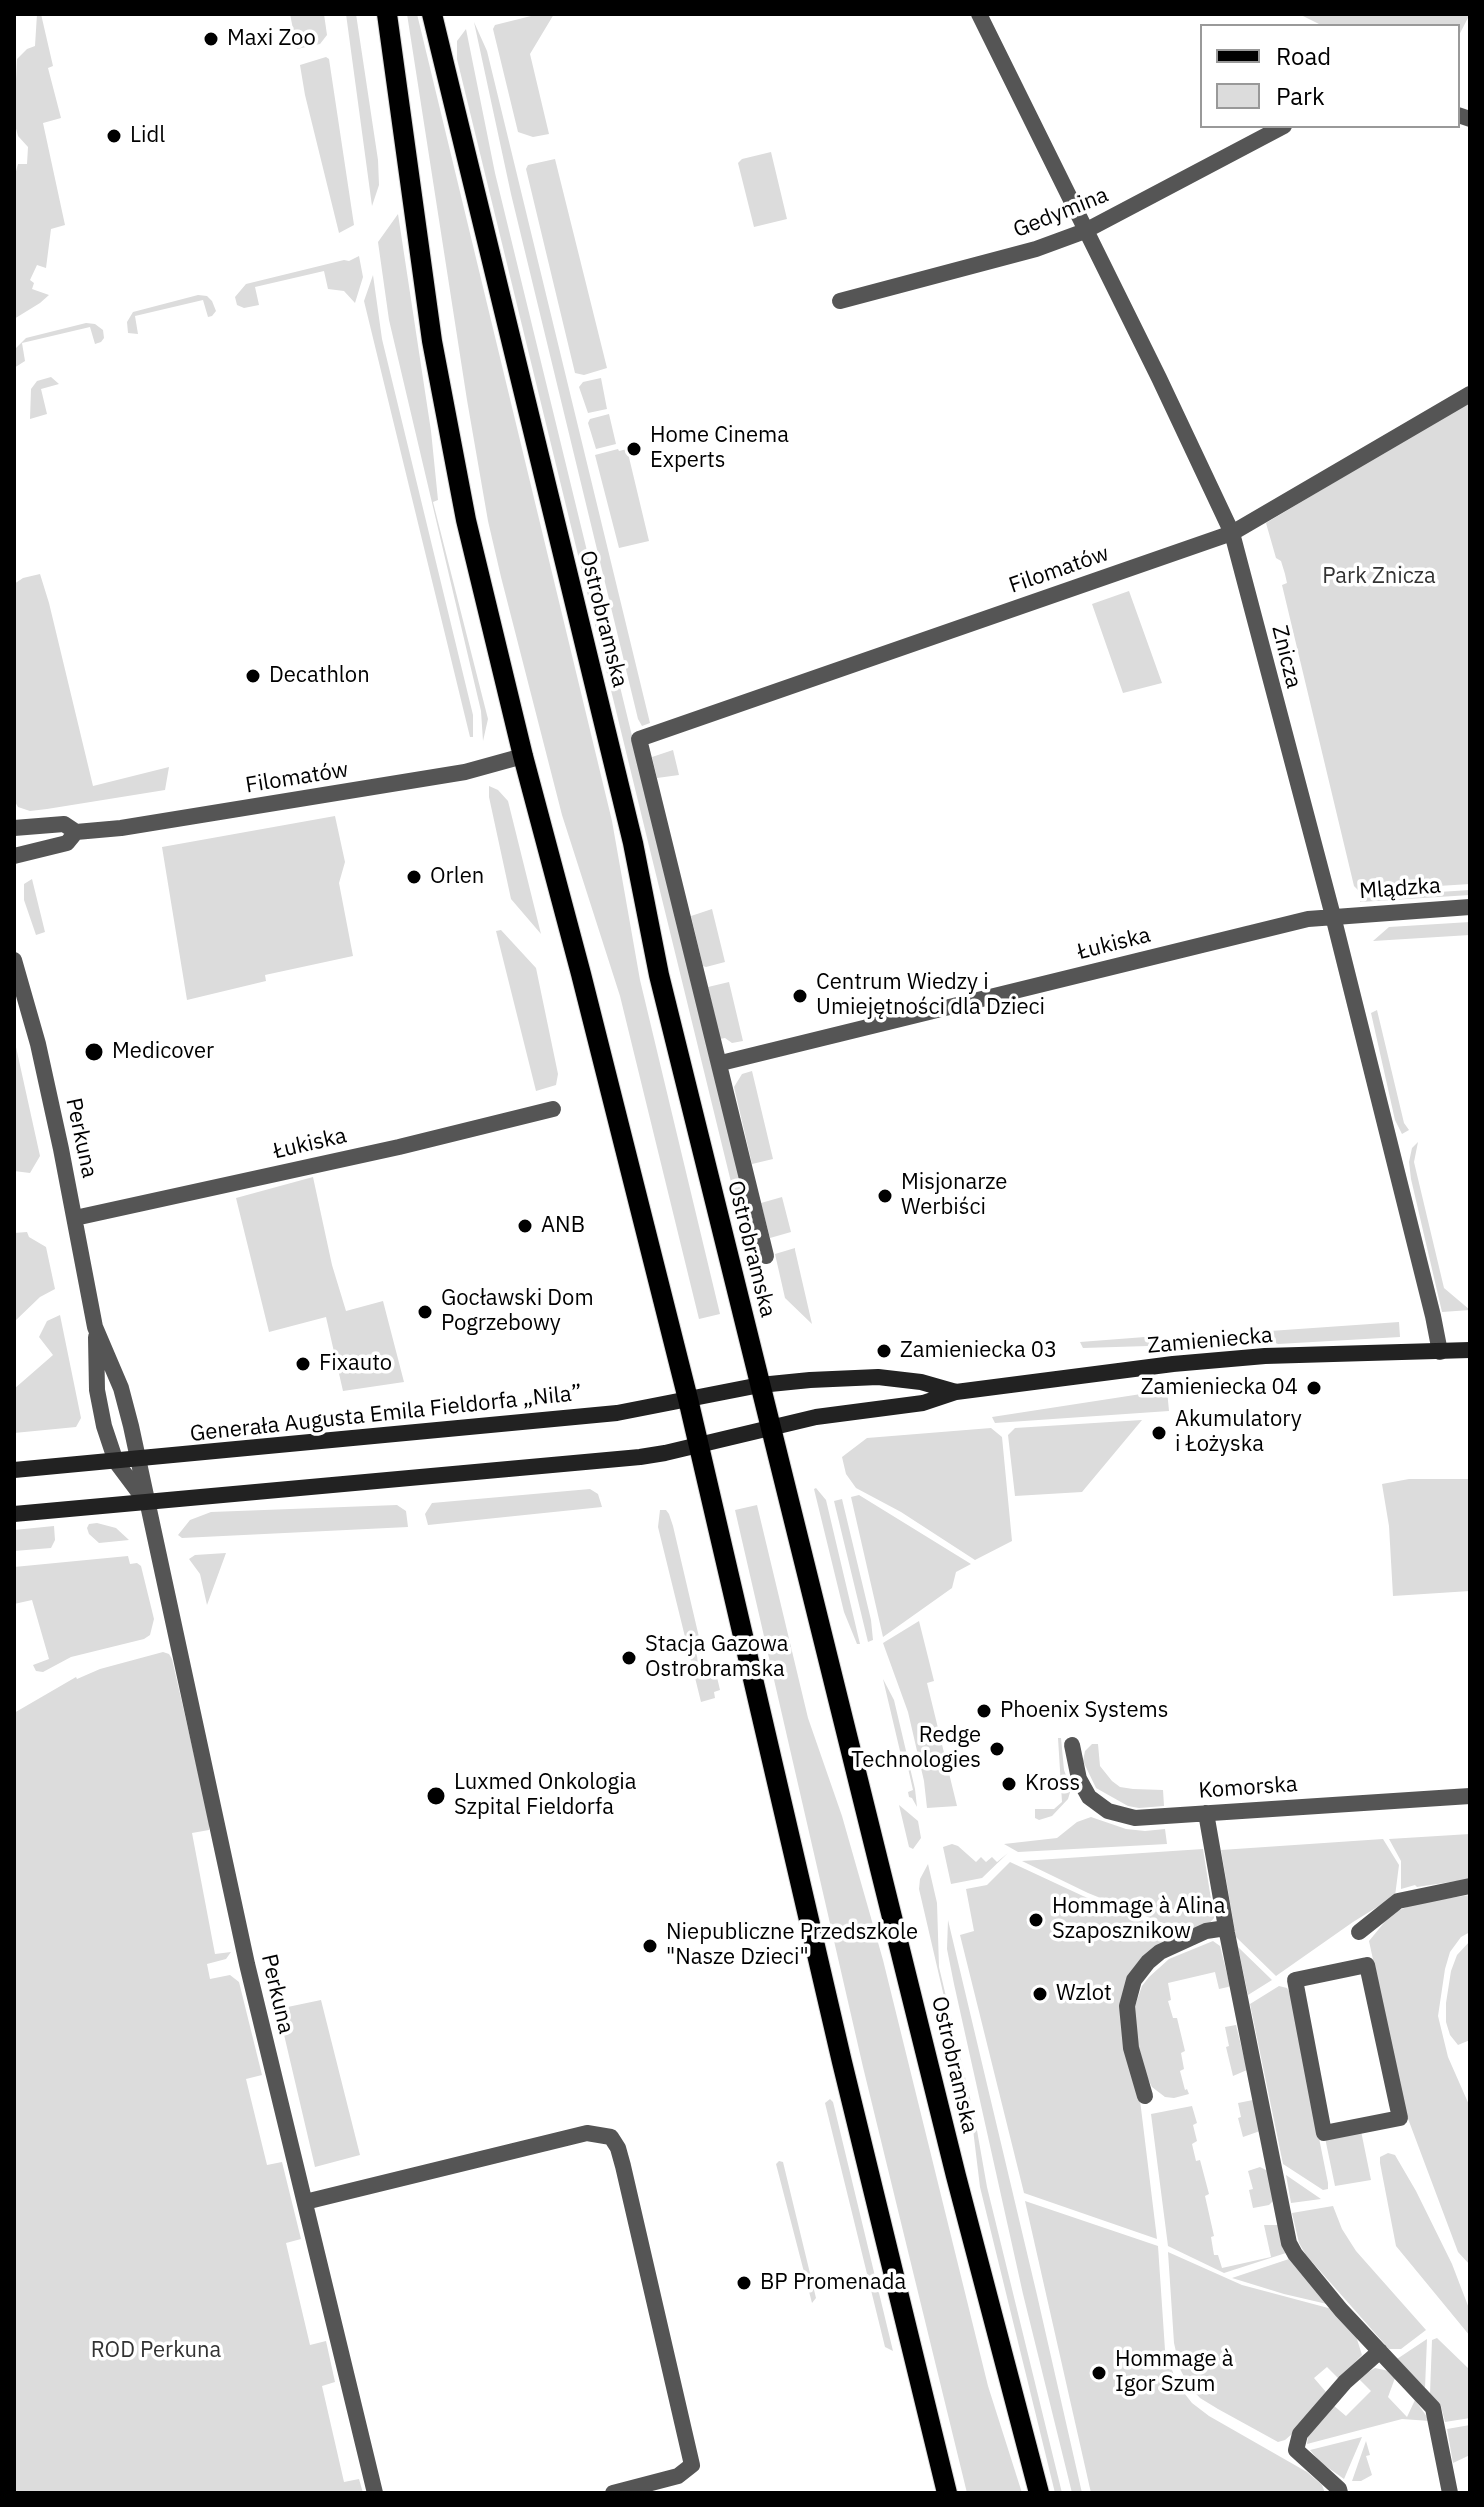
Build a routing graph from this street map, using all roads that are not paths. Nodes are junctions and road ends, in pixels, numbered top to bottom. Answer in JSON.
{"nodes":[{"id":1,"x":387,"y":14,"type":"edge"},
{"id":2,"x":433,"y":14,"type":"edge"},
{"id":3,"x":979,"y":14,"type":"edge"},
{"id":4,"x":1280,"y":128,"type":"edge"},
{"id":5,"x":1085,"y":231,"type":"junction"},
{"id":6,"x":840,"y":301,"type":"dead end"},
{"id":7,"x":1470,"y":394,"type":"edge"},
{"id":8,"x":1232,"y":533,"type":"junction"},
{"id":9,"x":523,"y":756,"type":"junction"},
{"id":10,"x":14,"y":828,"type":"edge"},
{"id":11,"x":76,"y":832,"type":"junction"},
{"id":12,"x":14,"y":856,"type":"edge"},
{"id":13,"x":1470,"y":907,"type":"edge"},
{"id":14,"x":1333,"y":916,"type":"junction"},
{"id":15,"x":14,"y":960,"type":"edge"},
{"id":16,"x":721,"y":1063,"type":"junction"},
{"id":17,"x":553,"y":1109,"type":"dead end"},
{"id":18,"x":75,"y":1218,"type":"junction"},
{"id":19,"x":766,"y":1256,"type":"dead end"},
{"id":20,"x":95,"y":1327,"type":"junction"},
{"id":21,"x":1470,"y":1350,"type":"edge"},
{"id":22,"x":1440,"y":1352,"type":"junction"},
{"id":23,"x":760,"y":1385,"type":"junction"},
{"id":24,"x":956,"y":1392,"type":"junction"},
{"id":25,"x":688,"y":1399,"type":"junction"},
{"id":26,"x":772,"y":1427,"type":"junction"},
{"id":27,"x":699,"y":1446,"type":"junction"},
{"id":28,"x":137,"y":1460,"type":"junction"},
{"id":29,"x":116,"y":1462,"type":"junction"},
{"id":30,"x":14,"y":1470,"type":"edge"},
{"id":31,"x":147,"y":1503,"type":"junction"},
{"id":32,"x":14,"y":1514,"type":"edge"},
{"id":33,"x":1072,"y":1745,"type":"dead end"},
{"id":34,"x":1470,"y":1796,"type":"edge"},
{"id":35,"x":1206,"y":1813,"type":"junction"},
{"id":36,"x":1470,"y":1886,"type":"edge"},
{"id":37,"x":1226,"y":1928,"type":"junction"},
{"id":38,"x":1359,"y":1932,"type":"dead end"},
{"id":39,"x":1367,"y":1965,"type":"joint"},
{"id":40,"x":1145,"y":2096,"type":"dead end"},
{"id":41,"x":305,"y":2202,"type":"junction"},
{"id":42,"x":1380,"y":2351,"type":"junction"},
{"id":43,"x":1339,"y":2491,"type":"edge"},
{"id":44,"x":375,"y":2493,"type":"edge"},
{"id":45,"x":613,"y":2493,"type":"edge"},
{"id":46,"x":947,"y":2493,"type":"edge"},
{"id":47,"x":1039,"y":2493,"type":"edge"},
{"id":48,"x":1450,"y":2493,"type":"edge"}],
"edges":[{"from":1,"to":9,"type":"main road"},
{"from":2,"to":23,"type":"main road","name":"Ostrobramska"},
{"from":3,"to":5,"type":"street","name":"Znicza"},
{"from":4,"to":5,"type":"street","name":"Gedymina"},
{"from":5,"to":6,"type":"street","name":"Gedymina"},
{"from":5,"to":8,"type":"street","name":"Znicza"},
{"from":7,"to":8,"type":"street","name":"Filomatów"},
{"from":8,"to":14,"type":"street","name":"Znicza"},
{"from":8,"to":16,"type":"street","name":"Filomatów"},
{"from":9,"to":11,"type":"street","name":"Filomatów"},
{"from":9,"to":25,"type":"main road"},
{"from":10,"to":11,"type":"street","name":"Filomatów"},
{"from":11,"to":12,"type":"street","name":"Filomatów"},
{"from":13,"to":14,"type":"street","name":"Mlądzka"},
{"from":14,"to":16,"type":"street","name":"Łukiska"},
{"from":14,"to":22,"type":"street","name":"Znicza"},
{"from":15,"to":18,"type":"street","name":"Perkuna"},
{"from":16,"to":19,"type":"street"},
{"from":17,"to":18,"type":"street","name":"Łukiska"},
{"from":18,"to":20,"type":"street","name":"Perkuna"},
{"from":20,"to":28,"type":"street","name":"Perkuna"},
{"from":20,"to":29,"type":"street","name":"Perkuna"},
{"from":21,"to":22,"type":"street","name":"Zamieniecka"},
{"from":22,"to":24,"type":"street","name":"Zamieniecka"},
{"from":23,"to":24,"type":"street","name":"Zamieniecka"},
{"from":23,"to":25,"type":"street","name":"Generała Augusta Emila Fieldorfa „Nila”"},
{"from":23,"to":26,"type":"main road","name":"Ostrobramska"},
{"from":24,"to":26,"type":"street","name":"Zamieniecka"},
{"from":25,"to":27,"type":"main road"},
{"from":25,"to":28,"type":"street","name":"Generała Augusta Emila Fieldorfa „Nila”"},
{"from":26,"to":27,"type":"street","name":"Zamieniecka"},
{"from":26,"to":47,"type":"main road","name":"Ostrobramska"},
{"from":27,"to":31,"type":"street"},
{"from":27,"to":46,"type":"main road"},
{"from":28,"to":29,"type":"street","name":"Generała Augusta Emila Fieldorfa „Nila”"},
{"from":28,"to":31,"type":"street","name":"Perkuna"},
{"from":29,"to":30,"type":"street","name":"Generała Augusta Emila Fieldorfa „Nila”"},
{"from":29,"to":31,"type":"street","name":"Perkuna"},
{"from":31,"to":32,"type":"street"},
{"from":31,"to":41,"type":"street","name":"Perkuna"},
{"from":33,"to":35,"type":"street","name":"Komorska"},
{"from":34,"to":35,"type":"street","name":"Komorska"},
{"from":35,"to":37,"type":"street"},
{"from":36,"to":38,"type":"street"},
{"from":37,"to":40,"type":"street"},
{"from":37,"to":42,"type":"street"},
{"from":39,"to":39,"type":"street"},
{"from":41,"to":44,"type":"street","name":"Perkuna"},
{"from":41,"to":45,"type":"street"},
{"from":42,"to":43,"type":"street"},
{"from":42,"to":48,"type":"street"}]}
